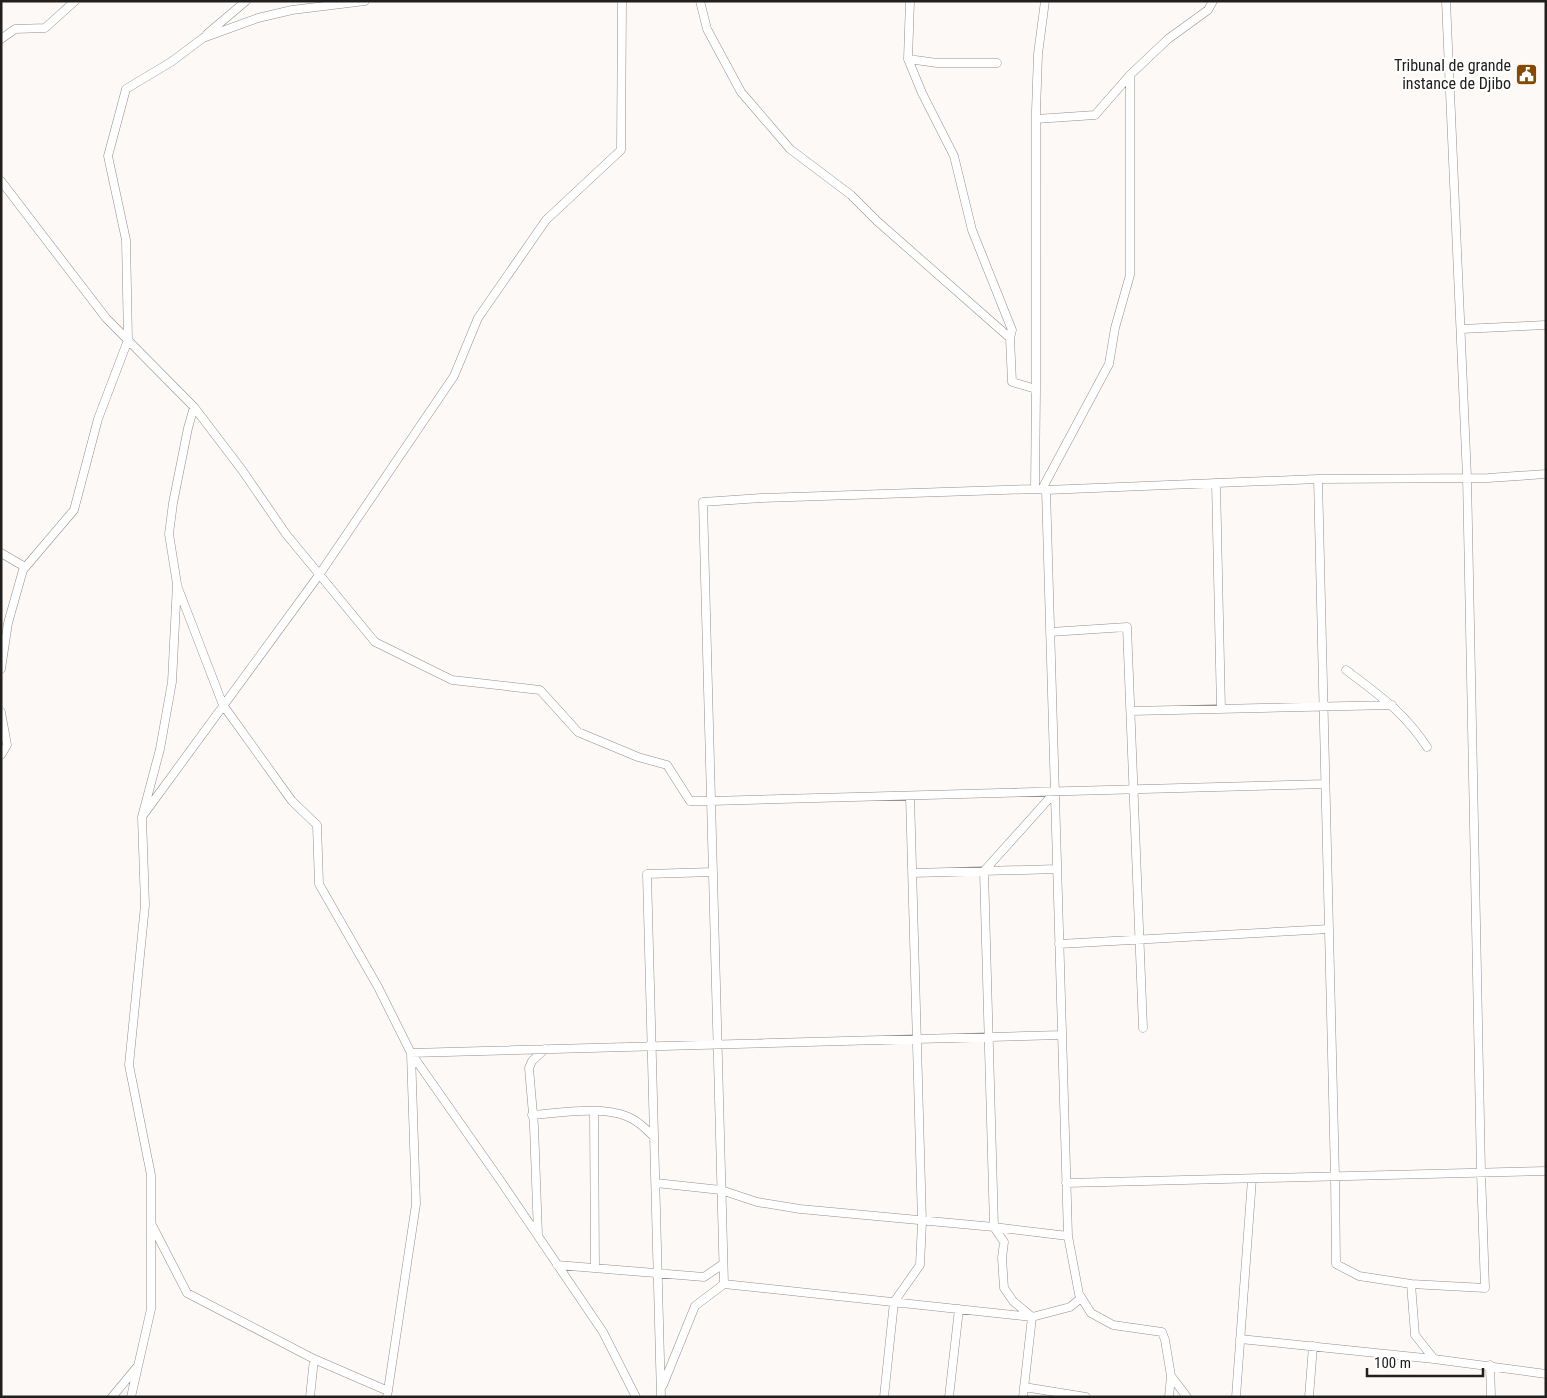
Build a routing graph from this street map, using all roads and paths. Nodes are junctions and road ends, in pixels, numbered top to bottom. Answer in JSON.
{"nodes":[{"id":1,"x":75,"y":1,"type":"edge"},
{"id":2,"x":246,"y":1,"type":"edge"},
{"id":3,"x":365,"y":1,"type":"edge"},
{"id":4,"x":622,"y":1,"type":"edge"},
{"id":5,"x":700,"y":1,"type":"edge"},
{"id":6,"x":910,"y":1,"type":"edge"},
{"id":7,"x":1045,"y":1,"type":"edge"},
{"id":8,"x":1213,"y":1,"type":"edge"},
{"id":9,"x":1446,"y":1,"type":"edge"},
{"id":10,"x":203,"y":38,"type":"junction"},
{"id":11,"x":1,"y":39,"type":"edge"},
{"id":12,"x":908,"y":59,"type":"junction"},
{"id":13,"x":996,"y":63,"type":"dead end"},
{"id":14,"x":1130,"y":75,"type":"junction"},
{"id":15,"x":1036,"y":119,"type":"junction"},
{"id":16,"x":1,"y":181,"type":"edge"},
{"id":17,"x":1546,"y":325,"type":"edge"},
{"id":18,"x":1461,"y":329,"type":"junction"},
{"id":19,"x":1010,"y":338,"type":"junction"},
{"id":20,"x":128,"y":340,"type":"junction"},
{"id":21,"x":1036,"y":388,"type":"junction"},
{"id":22,"x":194,"y":407,"type":"junction"},
{"id":23,"x":1546,"y":474,"type":"edge"},
{"id":24,"x":1467,"y":478,"type":"junction"},
{"id":25,"x":1318,"y":479,"type":"junction"},
{"id":26,"x":1216,"y":484,"type":"junction"},
{"id":27,"x":1041,"y":489,"type":"junction"},
{"id":28,"x":1,"y":553,"type":"edge"},
{"id":29,"x":25,"y":567,"type":"junction"},
{"id":30,"x":318,"y":575,"type":"junction"},
{"id":31,"x":177,"y":584,"type":"junction"},
{"id":32,"x":1050,"y":632,"type":"junction"},
{"id":33,"x":1,"y":669,"type":"edge"},
{"id":34,"x":1346,"y":670,"type":"dead end"},
{"id":35,"x":223,"y":705,"type":"junction"},
{"id":36,"x":1392,"y":705,"type":"junction"},
{"id":37,"x":1323,"y":706,"type":"junction"},
{"id":38,"x":1221,"y":709,"type":"junction"},
{"id":39,"x":1131,"y":711,"type":"junction"},
{"id":40,"x":1,"y":712,"type":"edge"},
{"id":41,"x":1427,"y":747,"type":"dead end"},
{"id":42,"x":1,"y":755,"type":"edge"},
{"id":43,"x":1325,"y":784,"type":"junction"},
{"id":44,"x":1133,"y":790,"type":"junction"},
{"id":45,"x":1055,"y":792,"type":"junction"},
{"id":46,"x":910,"y":796,"type":"junction"},
{"id":47,"x":711,"y":801,"type":"junction"},
{"id":48,"x":142,"y":817,"type":"junction"},
{"id":49,"x":1057,"y":869,"type":"junction"},
{"id":50,"x":984,"y":871,"type":"junction"},
{"id":51,"x":713,"y":872,"type":"junction"},
{"id":52,"x":912,"y":873,"type":"junction"},
{"id":53,"x":1329,"y":929,"type":"junction"},
{"id":54,"x":1139,"y":939,"type":"junction"},
{"id":55,"x":1059,"y":944,"type":"junction"},
{"id":56,"x":1142,"y":1028,"type":"dead end"},
{"id":57,"x":1061,"y":1035,"type":"junction"},
{"id":58,"x":989,"y":1037,"type":"junction"},
{"id":59,"x":917,"y":1039,"type":"junction"},
{"id":60,"x":718,"y":1044,"type":"junction"},
{"id":61,"x":652,"y":1046,"type":"junction"},
{"id":62,"x":545,"y":1049,"type":"junction"},
{"id":63,"x":411,"y":1054,"type":"junction"},
{"id":64,"x":594,"y":1111,"type":"junction"},
{"id":65,"x":532,"y":1115,"type":"junction"},
{"id":66,"x":654,"y":1137,"type":"junction"},
{"id":67,"x":1546,"y":1171,"type":"edge"},
{"id":68,"x":1481,"y":1172,"type":"junction"},
{"id":69,"x":1335,"y":1177,"type":"junction"},
{"id":70,"x":1252,"y":1179,"type":"junction"},
{"id":71,"x":656,"y":1184,"type":"junction"},
{"id":72,"x":1066,"y":1184,"type":"junction"},
{"id":73,"x":722,"y":1190,"type":"junction"},
{"id":74,"x":151,"y":1222,"type":"junction"},
{"id":75,"x":922,"y":1222,"type":"junction"},
{"id":76,"x":994,"y":1227,"type":"junction"},
{"id":77,"x":538,"y":1236,"type":"junction"},
{"id":78,"x":1068,"y":1236,"type":"junction"},
{"id":79,"x":723,"y":1264,"type":"junction"},
{"id":80,"x":557,"y":1265,"type":"junction"},
{"id":81,"x":595,"y":1268,"type":"junction"},
{"id":82,"x":658,"y":1274,"type":"junction"},
{"id":83,"x":724,"y":1284,"type":"junction"},
{"id":84,"x":1412,"y":1284,"type":"junction"},
{"id":85,"x":1081,"y":1298,"type":"junction"},
{"id":86,"x":894,"y":1302,"type":"junction"},
{"id":87,"x":959,"y":1309,"type":"junction"},
{"id":88,"x":1032,"y":1317,"type":"junction"},
{"id":89,"x":1240,"y":1339,"type":"junction"},
{"id":90,"x":1313,"y":1346,"type":"junction"},
{"id":91,"x":314,"y":1359,"type":"junction"},
{"id":92,"x":1434,"y":1359,"type":"junction"},
{"id":93,"x":138,"y":1365,"type":"junction"},
{"id":94,"x":1490,"y":1365,"type":"junction"},
{"id":95,"x":1546,"y":1374,"type":"edge"},
{"id":96,"x":1170,"y":1376,"type":"junction"},
{"id":97,"x":1024,"y":1387,"type":"junction"},
{"id":98,"x":661,"y":1393,"type":"edge"},
{"id":99,"x":388,"y":1394,"type":"edge"},
{"id":100,"x":112,"y":1397,"type":"edge"},
{"id":101,"x":131,"y":1397,"type":"edge"},
{"id":102,"x":310,"y":1397,"type":"edge"},
{"id":103,"x":636,"y":1397,"type":"edge"},
{"id":104,"x":884,"y":1397,"type":"edge"},
{"id":105,"x":949,"y":1397,"type":"edge"},
{"id":106,"x":1023,"y":1397,"type":"edge"},
{"id":107,"x":1086,"y":1397,"type":"edge"},
{"id":108,"x":1169,"y":1397,"type":"edge"},
{"id":109,"x":1187,"y":1397,"type":"edge"},
{"id":110,"x":1236,"y":1397,"type":"edge"},
{"id":111,"x":1308,"y":1397,"type":"edge"},
{"id":112,"x":1491,"y":1397,"type":"edge"}],
"edges":[{"from":1,"to":11,"type":"street"},
{"from":2,"to":10,"type":"street"},
{"from":3,"to":10,"type":"street"},
{"from":4,"to":30,"type":"street"},
{"from":5,"to":19,"type":"street"},
{"from":6,"to":12,"type":"street"},
{"from":7,"to":15,"type":"street"},
{"from":8,"to":14,"type":"street"},
{"from":9,"to":18,"type":"street"},
{"from":10,"to":20,"type":"street"},
{"from":12,"to":13,"type":"street"},
{"from":12,"to":19,"type":"street"},
{"from":14,"to":15,"type":"street"},
{"from":14,"to":27,"type":"street"},
{"from":15,"to":21,"type":"street"},
{"from":16,"to":20,"type":"street"},
{"from":17,"to":18,"type":"street"},
{"from":18,"to":24,"type":"street"},
{"from":19,"to":21,"type":"street"},
{"from":20,"to":22,"type":"street"},
{"from":20,"to":29,"type":"street"},
{"from":21,"to":27,"type":"street"},
{"from":22,"to":30,"type":"street"},
{"from":22,"to":31,"type":"street"},
{"from":23,"to":24,"type":"street"},
{"from":24,"to":25,"type":"street"},
{"from":24,"to":68,"type":"street"},
{"from":25,"to":26,"type":"street"},
{"from":25,"to":37,"type":"street"},
{"from":26,"to":27,"type":"street"},
{"from":26,"to":38,"type":"street"},
{"from":27,"to":32,"type":"street"},
{"from":27,"to":47,"type":"street"},
{"from":28,"to":29,"type":"street"},
{"from":29,"to":33,"type":"street"},
{"from":30,"to":35,"type":"street"},
{"from":30,"to":47,"type":"street"},
{"from":31,"to":35,"type":"street"},
{"from":31,"to":48,"type":"street"},
{"from":32,"to":39,"type":"street"},
{"from":32,"to":45,"type":"street"},
{"from":34,"to":36,"type":"street"},
{"from":35,"to":48,"type":"street"},
{"from":35,"to":63,"type":"street"},
{"from":36,"to":37,"type":"street"},
{"from":36,"to":41,"type":"street"},
{"from":37,"to":38,"type":"street"},
{"from":37,"to":43,"type":"street"},
{"from":38,"to":39,"type":"street"},
{"from":39,"to":44,"type":"street"},
{"from":40,"to":42,"type":"street"},
{"from":43,"to":44,"type":"street"},
{"from":43,"to":53,"type":"street"},
{"from":44,"to":45,"type":"street"},
{"from":44,"to":54,"type":"street"},
{"from":45,"to":46,"type":"street"},
{"from":45,"to":49,"type":"street"},
{"from":45,"to":50,"type":"street"},
{"from":46,"to":47,"type":"street"},
{"from":46,"to":52,"type":"street"},
{"from":47,"to":51,"type":"street"},
{"from":48,"to":74,"type":"street"},
{"from":49,"to":50,"type":"street"},
{"from":49,"to":55,"type":"street"},
{"from":50,"to":52,"type":"street"},
{"from":50,"to":58,"type":"street"},
{"from":51,"to":60,"type":"street"},
{"from":51,"to":61,"type":"street"},
{"from":52,"to":59,"type":"street"},
{"from":53,"to":54,"type":"street"},
{"from":53,"to":69,"type":"street"},
{"from":54,"to":55,"type":"street"},
{"from":54,"to":56,"type":"street"},
{"from":55,"to":57,"type":"street"},
{"from":57,"to":58,"type":"street"},
{"from":57,"to":72,"type":"street"},
{"from":58,"to":59,"type":"street"},
{"from":58,"to":76,"type":"street"},
{"from":59,"to":60,"type":"street"},
{"from":59,"to":75,"type":"street"},
{"from":60,"to":61,"type":"street"},
{"from":60,"to":73,"type":"street"},
{"from":61,"to":62,"type":"street"},
{"from":61,"to":66,"type":"street"},
{"from":62,"to":63,"type":"street"},
{"from":62,"to":65,"type":"street"},
{"from":63,"to":77,"type":"street"},
{"from":63,"to":99,"type":"street"},
{"from":64,"to":65,"type":"street"},
{"from":64,"to":66,"type":"street"},
{"from":64,"to":81,"type":"street"},
{"from":65,"to":77,"type":"street"},
{"from":66,"to":71,"type":"street"},
{"from":67,"to":68,"type":"street"},
{"from":68,"to":69,"type":"street"},
{"from":68,"to":84,"type":"street"},
{"from":69,"to":70,"type":"street"},
{"from":69,"to":84,"type":"street"},
{"from":70,"to":72,"type":"street"},
{"from":70,"to":89,"type":"street"},
{"from":71,"to":73,"type":"street"},
{"from":71,"to":82,"type":"street"},
{"from":72,"to":78,"type":"street"},
{"from":73,"to":75,"type":"street"},
{"from":73,"to":79,"type":"street"},
{"from":74,"to":91,"type":"street"},
{"from":74,"to":93,"type":"street"},
{"from":75,"to":76,"type":"street"},
{"from":75,"to":86,"type":"street"},
{"from":76,"to":78,"type":"street"},
{"from":76,"to":88,"type":"street"},
{"from":77,"to":80,"type":"street"},
{"from":78,"to":85,"type":"street"},
{"from":79,"to":82,"type":"street"},
{"from":79,"to":83,"type":"street"},
{"from":80,"to":81,"type":"street"},
{"from":80,"to":103,"type":"street"},
{"from":81,"to":82,"type":"street"},
{"from":82,"to":98,"type":"street"},
{"from":83,"to":86,"type":"street"},
{"from":83,"to":98,"type":"street"},
{"from":84,"to":92,"type":"street"},
{"from":85,"to":88,"type":"street"},
{"from":85,"to":96,"type":"street"},
{"from":86,"to":87,"type":"street"},
{"from":86,"to":104,"type":"street"},
{"from":87,"to":88,"type":"street"},
{"from":87,"to":105,"type":"street"},
{"from":88,"to":97,"type":"street"},
{"from":89,"to":90,"type":"street"},
{"from":89,"to":110,"type":"street"},
{"from":90,"to":92,"type":"street"},
{"from":90,"to":111,"type":"street"},
{"from":91,"to":99,"type":"street"},
{"from":91,"to":102,"type":"street"},
{"from":92,"to":94,"type":"street"},
{"from":93,"to":100,"type":"street"},
{"from":93,"to":101,"type":"street"},
{"from":94,"to":95,"type":"street"},
{"from":94,"to":112,"type":"street"},
{"from":96,"to":108,"type":"street"},
{"from":96,"to":109,"type":"street"},
{"from":97,"to":106,"type":"street"},
{"from":97,"to":107,"type":"street"}]}
